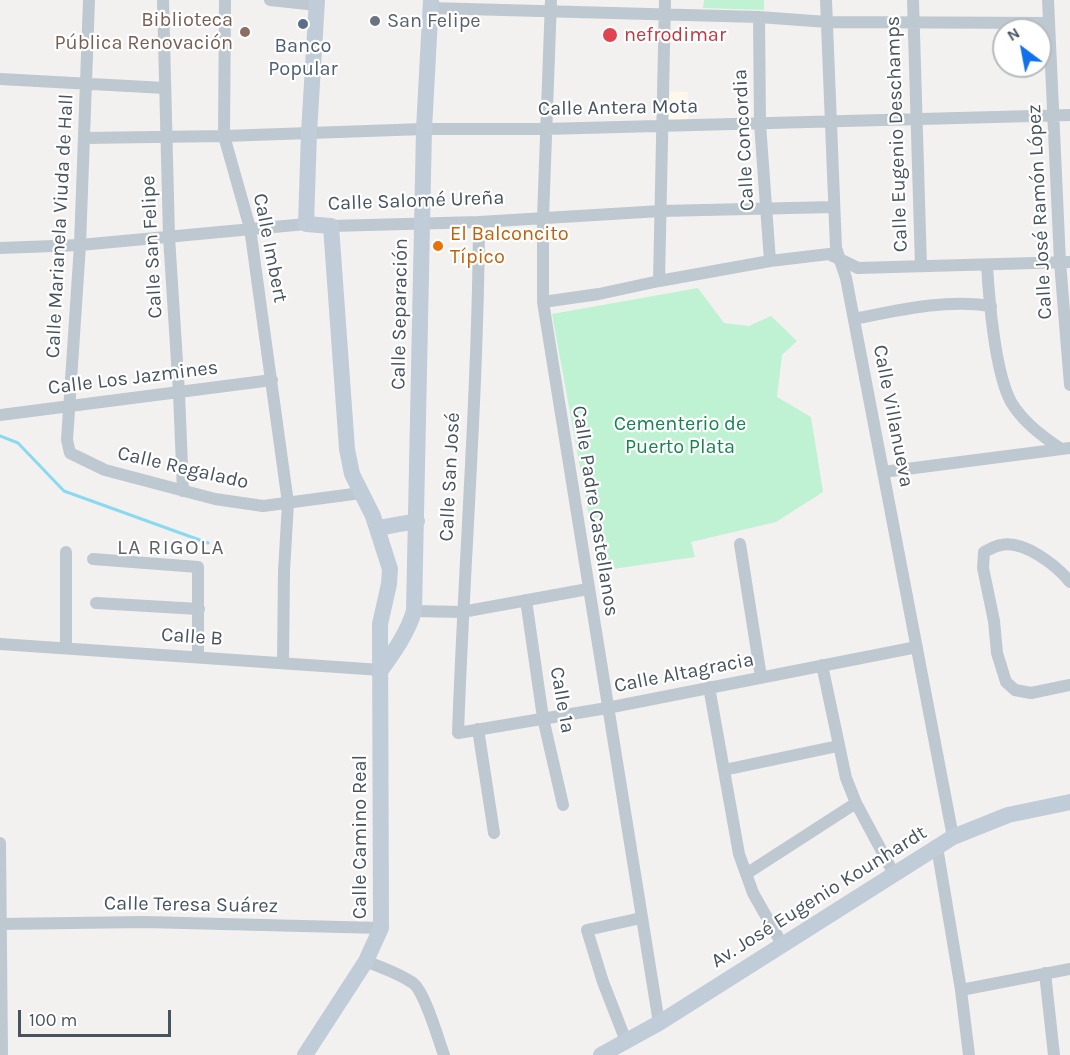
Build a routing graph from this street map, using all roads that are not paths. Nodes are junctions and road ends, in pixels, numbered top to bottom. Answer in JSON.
{"nodes":[{"id":1,"x":89,"y":0,"type":"edge"},
{"id":2,"x":164,"y":0,"type":"edge"},
{"id":3,"x":225,"y":0,"type":"edge"},
{"id":4,"x":270,"y":0,"type":"edge"},
{"id":5,"x":665,"y":0,"type":"edge"},
{"id":6,"x":826,"y":0,"type":"edge"},
{"id":7,"x":913,"y":0,"type":"edge"},
{"id":8,"x":1048,"y":0,"type":"edge"},
{"id":9,"x":317,"y":3,"type":"edge"},
{"id":10,"x":431,"y":4,"type":"edge"},
{"id":11,"x":551,"y":6,"type":"edge"},
{"id":12,"x":665,"y":15,"type":"junction"},
{"id":13,"x":759,"y":17,"type":"junction"},
{"id":14,"x":1049,"y":18,"type":"edge"},
{"id":15,"x":827,"y":22,"type":"junction"},
{"id":16,"x":913,"y":23,"type":"junction"},
{"id":17,"x":992,"y":23,"type":"edge"},
{"id":18,"x":1051,"y":78,"type":"edge"},
{"id":19,"x":0,"y":79,"type":"edge"},
{"id":20,"x":86,"y":84,"type":"junction"},
{"id":21,"x":165,"y":88,"type":"junction"},
{"id":22,"x":1053,"y":115,"type":"junction"},
{"id":23,"x":1070,"y":115,"type":"edge"},
{"id":24,"x":916,"y":120,"type":"junction"},
{"id":25,"x":831,"y":121,"type":"junction"},
{"id":26,"x":760,"y":124,"type":"junction"},
{"id":27,"x":662,"y":127,"type":"junction"},
{"id":28,"x":424,"y":129,"type":"junction"},
{"id":29,"x":545,"y":129,"type":"junction"},
{"id":30,"x":309,"y":133,"type":"junction"},
{"id":31,"x":167,"y":136,"type":"junction"},
{"id":32,"x":224,"y":136,"type":"junction"},
{"id":33,"x":84,"y":138,"type":"junction"},
{"id":34,"x":834,"y":207,"type":"junction"},
{"id":35,"x":767,"y":209,"type":"junction"},
{"id":36,"x":661,"y":211,"type":"junction"},
{"id":37,"x":543,"y":218,"type":"junction"},
{"id":38,"x":479,"y":222,"type":"junction"},
{"id":39,"x":306,"y":224,"type":"junction"},
{"id":40,"x":423,"y":224,"type":"junction"},
{"id":41,"x":331,"y":226,"type":"junction"},
{"id":42,"x":250,"y":228,"type":"junction"},
{"id":43,"x":169,"y":237,"type":"junction"},
{"id":44,"x":80,"y":245,"type":"junction"},
{"id":45,"x":0,"y":248,"type":"edge"},
{"id":46,"x":770,"y":261,"type":"junction"},
{"id":47,"x":842,"y":261,"type":"junction"},
{"id":48,"x":1065,"y":262,"type":"edge"},
{"id":49,"x":987,"y":265,"type":"junction"},
{"id":50,"x":921,"y":266,"type":"junction"},
{"id":51,"x":659,"y":281,"type":"junction"},
{"id":52,"x":543,"y":302,"type":"junction"},
{"id":53,"x":991,"y":306,"type":"junction"},
{"id":54,"x":854,"y":319,"type":"junction"},
{"id":55,"x":272,"y":380,"type":"junction"},
{"id":56,"x":1070,"y":385,"type":"edge"},
{"id":57,"x":180,"y":393,"type":"junction"},
{"id":58,"x":71,"y":406,"type":"junction"},
{"id":59,"x":0,"y":415,"type":"edge"},
{"id":60,"x":1066,"y":448,"type":"edge"},
{"id":61,"x":70,"y":453,"type":"joint"},
{"id":62,"x":883,"y":472,"type":"junction"},
{"id":63,"x":183,"y":491,"type":"junction"},
{"id":64,"x":361,"y":493,"type":"junction"},
{"id":65,"x":288,"y":503,"type":"junction"},
{"id":66,"x":417,"y":521,"type":"junction"},
{"id":67,"x":378,"y":528,"type":"junction"},
{"id":68,"x":740,"y":544,"type":"dead end"},
{"id":69,"x":66,"y":552,"type":"dead end"},
{"id":70,"x":93,"y":560,"type":"dead end"},
{"id":71,"x":390,"y":569,"type":"junction"},
{"id":72,"x":415,"y":579,"type":"junction"},
{"id":73,"x":1070,"y":582,"type":"edge"},
{"id":74,"x":588,"y":589,"type":"junction"},
{"id":75,"x":526,"y":600,"type":"junction"},
{"id":76,"x":96,"y":603,"type":"dead end"},
{"id":77,"x":199,"y":609,"type":"junction"},
{"id":78,"x":414,"y":611,"type":"junction"},
{"id":79,"x":462,"y":612,"type":"junction"},
{"id":80,"x":0,"y":644,"type":"edge"},
{"id":81,"x":917,"y":647,"type":"junction"},
{"id":82,"x":66,"y":648,"type":"junction"},
{"id":83,"x":198,"y":657,"type":"junction"},
{"id":84,"x":283,"y":663,"type":"junction"},
{"id":85,"x":822,"y":665,"type":"junction"},
{"id":86,"x":381,"y":670,"type":"junction"},
{"id":87,"x":761,"y":677,"type":"junction"},
{"id":88,"x":1070,"y":685,"type":"edge"},
{"id":89,"x":710,"y":687,"type":"junction"},
{"id":90,"x":607,"y":708,"type":"junction"},
{"id":91,"x":543,"y":718,"type":"junction"},
{"id":92,"x":478,"y":729,"type":"junction"},
{"id":93,"x":458,"y":734,"type":"joint"},
{"id":94,"x":838,"y":746,"type":"junction"},
{"id":95,"x":724,"y":770,"type":"junction"},
{"id":96,"x":856,"y":802,"type":"junction"},
{"id":97,"x":1070,"y":802,"type":"edge"},
{"id":98,"x":563,"y":805,"type":"dead end"},
{"id":99,"x":494,"y":833,"type":"dead end"},
{"id":100,"x":954,"y":837,"type":"junction"},
{"id":101,"x":0,"y":843,"type":"edge"},
{"id":102,"x":937,"y":847,"type":"junction"},
{"id":103,"x":746,"y":874,"type":"junction"},
{"id":104,"x":894,"y":874,"type":"junction"},
{"id":105,"x":641,"y":918,"type":"junction"},
{"id":106,"x":1,"y":923,"type":"edge"},
{"id":107,"x":381,"y":928,"type":"junction"},
{"id":108,"x":783,"y":946,"type":"junction"},
{"id":109,"x":366,"y":962,"type":"junction"},
{"id":110,"x":1070,"y":969,"type":"edge"},
{"id":111,"x":1045,"y":973,"type":"junction"},
{"id":112,"x":961,"y":990,"type":"junction"},
{"id":113,"x":659,"y":1023,"type":"junction"},
{"id":114,"x":626,"y":1041,"type":"junction"},
{"id":115,"x":2,"y":1055,"type":"edge"},
{"id":116,"x":304,"y":1055,"type":"edge"},
{"id":117,"x":444,"y":1055,"type":"edge"},
{"id":118,"x":601,"y":1055,"type":"edge"},
{"id":119,"x":969,"y":1055,"type":"edge"},
{"id":120,"x":1054,"y":1055,"type":"edge"}],
"edges":[{"from":1,"to":20,"type":"street","name":"Calle Marianela Viuda de Hall"},
{"from":2,"to":21,"type":"street","name":"Calle San Felipe"},
{"from":3,"to":32,"type":"street","name":"Calle Imbert"},
{"from":4,"to":9,"type":"street"},
{"from":5,"to":12,"type":"street"},
{"from":6,"to":15,"type":"street","name":"Calle Villanueva"},
{"from":7,"to":16,"type":"street","name":"Calle Eugenio Deschamps"},
{"from":8,"to":14,"type":"street","name":"Calle José Ramón López"},
{"from":9,"to":30,"type":"street"},
{"from":10,"to":11,"type":"street"},
{"from":10,"to":28,"type":"street","name":"Calle Separación"},
{"from":11,"to":12,"type":"street"},
{"from":11,"to":29,"type":"street","name":"Calle Padre Castellanos"},
{"from":12,"to":13,"type":"street"},
{"from":12,"to":27,"type":"street"},
{"from":13,"to":15,"type":"street"},
{"from":13,"to":26,"type":"street","name":"Calle Concordia"},
{"from":15,"to":16,"type":"street"},
{"from":15,"to":25,"type":"street","name":"Calle Villanueva"},
{"from":16,"to":17,"type":"street"},
{"from":16,"to":24,"type":"street","name":"Calle Eugenio Deschamps"},
{"from":18,"to":22,"type":"street","name":"Calle José Ramón López"},
{"from":19,"to":20,"type":"street"},
{"from":20,"to":21,"type":"street"},
{"from":20,"to":33,"type":"street","name":"Calle Marianela Viuda de Hall"},
{"from":21,"to":31,"type":"street","name":"Calle San Felipe"},
{"from":22,"to":23,"type":"street","name":"Calle Antera Mota"},
{"from":22,"to":24,"type":"street","name":"Calle Antera Mota"},
{"from":22,"to":48,"type":"street","name":"Calle José Ramón López"},
{"from":24,"to":25,"type":"street","name":"Calle Antera Mota"},
{"from":24,"to":50,"type":"street","name":"Calle Eugenio Deschamps"},
{"from":25,"to":26,"type":"street","name":"Calle Antera Mota"},
{"from":25,"to":34,"type":"street","name":"Calle Villanueva"},
{"from":26,"to":27,"type":"street","name":"Calle Antera Mota"},
{"from":26,"to":35,"type":"street","name":"Calle Concordia"},
{"from":27,"to":29,"type":"street","name":"Calle Antera Mota"},
{"from":27,"to":36,"type":"street"},
{"from":28,"to":29,"type":"street","name":"Calle Antera Mota"},
{"from":28,"to":30,"type":"street","name":"Calle Antera Mota"},
{"from":28,"to":40,"type":"street","name":"Calle Separación"},
{"from":29,"to":37,"type":"street","name":"Calle Padre Castellanos"},
{"from":30,"to":32,"type":"street","name":"Calle Antera Mota"},
{"from":30,"to":39,"type":"street"},
{"from":31,"to":32,"type":"street","name":"Calle Antera Mota"},
{"from":31,"to":33,"type":"street","name":"Calle Antera Mota"},
{"from":31,"to":43,"type":"street","name":"Calle San Felipe"},
{"from":32,"to":42,"type":"street","name":"Calle Imbert"},
{"from":33,"to":44,"type":"street","name":"Calle Marianela Viuda de Hall"},
{"from":34,"to":35,"type":"street","name":"Calle Salomé Ureña"},
{"from":34,"to":47,"type":"street","name":"Calle Villanueva"},
{"from":35,"to":36,"type":"street","name":"Calle Salomé Ureña"},
{"from":35,"to":46,"type":"street","name":"Calle Concordia"},
{"from":36,"to":37,"type":"street","name":"Calle Salomé Ureña"},
{"from":36,"to":51,"type":"street"},
{"from":37,"to":38,"type":"street","name":"Calle Salomé Ureña"},
{"from":37,"to":52,"type":"street","name":"Calle Padre Castellanos"},
{"from":38,"to":40,"type":"street","name":"Calle Salomé Ureña"},
{"from":38,"to":79,"type":"street","name":"Calle San José"},
{"from":39,"to":41,"type":"street","name":"Calle Salomé Ureña"},
{"from":39,"to":42,"type":"street","name":"Calle Salomé Ureña"},
{"from":40,"to":41,"type":"street","name":"Calle Salomé Ureña"},
{"from":40,"to":66,"type":"street","name":"Calle Separación"},
{"from":41,"to":64,"type":"street"},
{"from":42,"to":43,"type":"street","name":"Calle Salomé Ureña"},
{"from":42,"to":55,"type":"street","name":"Calle Imbert"},
{"from":43,"to":44,"type":"street","name":"Calle Salomé Ureña"},
{"from":43,"to":57,"type":"street","name":"Calle San Felipe"},
{"from":44,"to":45,"type":"street","name":"Calle Salomé Ureña"},
{"from":44,"to":58,"type":"street","name":"Calle Marianela Viuda de Hall"},
{"from":46,"to":47,"type":"street"},
{"from":46,"to":51,"type":"street"},
{"from":47,"to":50,"type":"street"},
{"from":47,"to":54,"type":"street","name":"Calle Villanueva"},
{"from":48,"to":49,"type":"street"},
{"from":48,"to":56,"type":"street","name":"Calle José Ramón López"},
{"from":49,"to":50,"type":"street"},
{"from":49,"to":53,"type":"street"},
{"from":51,"to":52,"type":"street"},
{"from":52,"to":74,"type":"street","name":"Calle Padre Castellanos"},
{"from":53,"to":54,"type":"street"},
{"from":53,"to":60,"type":"street"},
{"from":54,"to":62,"type":"street","name":"Calle Villanueva"},
{"from":55,"to":57,"type":"street","name":"Calle Los Jazmines"},
{"from":55,"to":65,"type":"street","name":"Calle Imbert"},
{"from":57,"to":58,"type":"street","name":"Calle Los Jazmines"},
{"from":57,"to":63,"type":"street","name":"Calle San Felipe"},
{"from":58,"to":59,"type":"street","name":"Calle Los Jazmines"},
{"from":58,"to":61,"type":"street","name":"Calle Marianela Viuda de Hall"},
{"from":60,"to":62,"type":"street"},
{"from":61,"to":63,"type":"street","name":"Calle Regalado"},
{"from":62,"to":81,"type":"street","name":"Calle Villanueva"},
{"from":63,"to":65,"type":"street","name":"Calle Regalado"},
{"from":64,"to":65,"type":"street","name":"Calle Regalado"},
{"from":64,"to":67,"type":"street"},
{"from":65,"to":84,"type":"street","name":"Calle Imbert"},
{"from":66,"to":67,"type":"street"},
{"from":66,"to":72,"type":"street","name":"Calle Separación"},
{"from":67,"to":71,"type":"street"},
{"from":68,"to":87,"type":"street"},
{"from":69,"to":82,"type":"street"},
{"from":70,"to":77,"type":"street"},
{"from":71,"to":72,"type":"street"},
{"from":71,"to":86,"type":"street","name":"Calle Camino Real"},
{"from":72,"to":78,"type":"street","name":"Calle Separación"},
{"from":73,"to":88,"type":"street"},
{"from":74,"to":75,"type":"street"},
{"from":74,"to":90,"type":"street","name":"Calle Padre Castellanos"},
{"from":75,"to":79,"type":"street"},
{"from":75,"to":91,"type":"street","name":"Calle 1ª"},
{"from":76,"to":77,"type":"street"},
{"from":77,"to":83,"type":"street"},
{"from":78,"to":79,"type":"street"},
{"from":78,"to":86,"type":"street"},
{"from":79,"to":93,"type":"street","name":"Calle San José"},
{"from":80,"to":82,"type":"street","name":"Calle B"},
{"from":81,"to":85,"type":"street","name":"Calle Altagracia"},
{"from":81,"to":100,"type":"street","name":"Calle Villanueva"},
{"from":82,"to":83,"type":"street","name":"Calle B"},
{"from":83,"to":84,"type":"street","name":"Calle B"},
{"from":84,"to":86,"type":"street","name":"Calle B"},
{"from":85,"to":87,"type":"street","name":"Calle Altagracia"},
{"from":85,"to":94,"type":"street"},
{"from":86,"to":107,"type":"street","name":"Calle Camino Real"},
{"from":87,"to":89,"type":"street","name":"Calle Altagracia"},
{"from":89,"to":90,"type":"street","name":"Calle Altagracia"},
{"from":89,"to":95,"type":"street"},
{"from":90,"to":91,"type":"street","name":"Calle Altagracia"},
{"from":90,"to":105,"type":"street","name":"Calle Padre Castellanos"},
{"from":91,"to":92,"type":"street","name":"Calle Altagracia"},
{"from":91,"to":98,"type":"street","name":"Calle 1ª"},
{"from":92,"to":93,"type":"street","name":"Calle Altagracia"},
{"from":92,"to":99,"type":"street"},
{"from":94,"to":95,"type":"street"},
{"from":94,"to":96,"type":"street"},
{"from":95,"to":103,"type":"street"},
{"from":96,"to":103,"type":"street"},
{"from":96,"to":104,"type":"street"},
{"from":97,"to":100,"type":"street","name":"Av. José Eugenio Kounhardt"},
{"from":100,"to":102,"type":"street","name":"Av. José Eugenio Kounhardt"},
{"from":101,"to":106,"type":"street"},
{"from":102,"to":104,"type":"street","name":"Av. José Eugenio Kounhardt"},
{"from":102,"to":112,"type":"street"},
{"from":103,"to":108,"type":"street"},
{"from":104,"to":108,"type":"street","name":"Av. José Eugenio Kounhardt"},
{"from":105,"to":113,"type":"street","name":"Calle Padre Castellanos"},
{"from":105,"to":114,"type":"street"},
{"from":106,"to":107,"type":"street","name":"Calle Teresa Suárez"},
{"from":106,"to":115,"type":"street"},
{"from":107,"to":109,"type":"street","name":"Calle Camino Real"},
{"from":108,"to":113,"type":"street","name":"Av. José Eugenio Kounhardt"},
{"from":109,"to":116,"type":"street","name":"Calle Camino Real"},
{"from":109,"to":117,"type":"street"},
{"from":110,"to":111,"type":"street"},
{"from":111,"to":112,"type":"street"},
{"from":111,"to":120,"type":"street"},
{"from":112,"to":119,"type":"street"},
{"from":113,"to":114,"type":"street","name":"Av. José Eugenio Kounhardt"},
{"from":114,"to":118,"type":"street","name":"Av. José Eugenio Kounhardt"}]}
